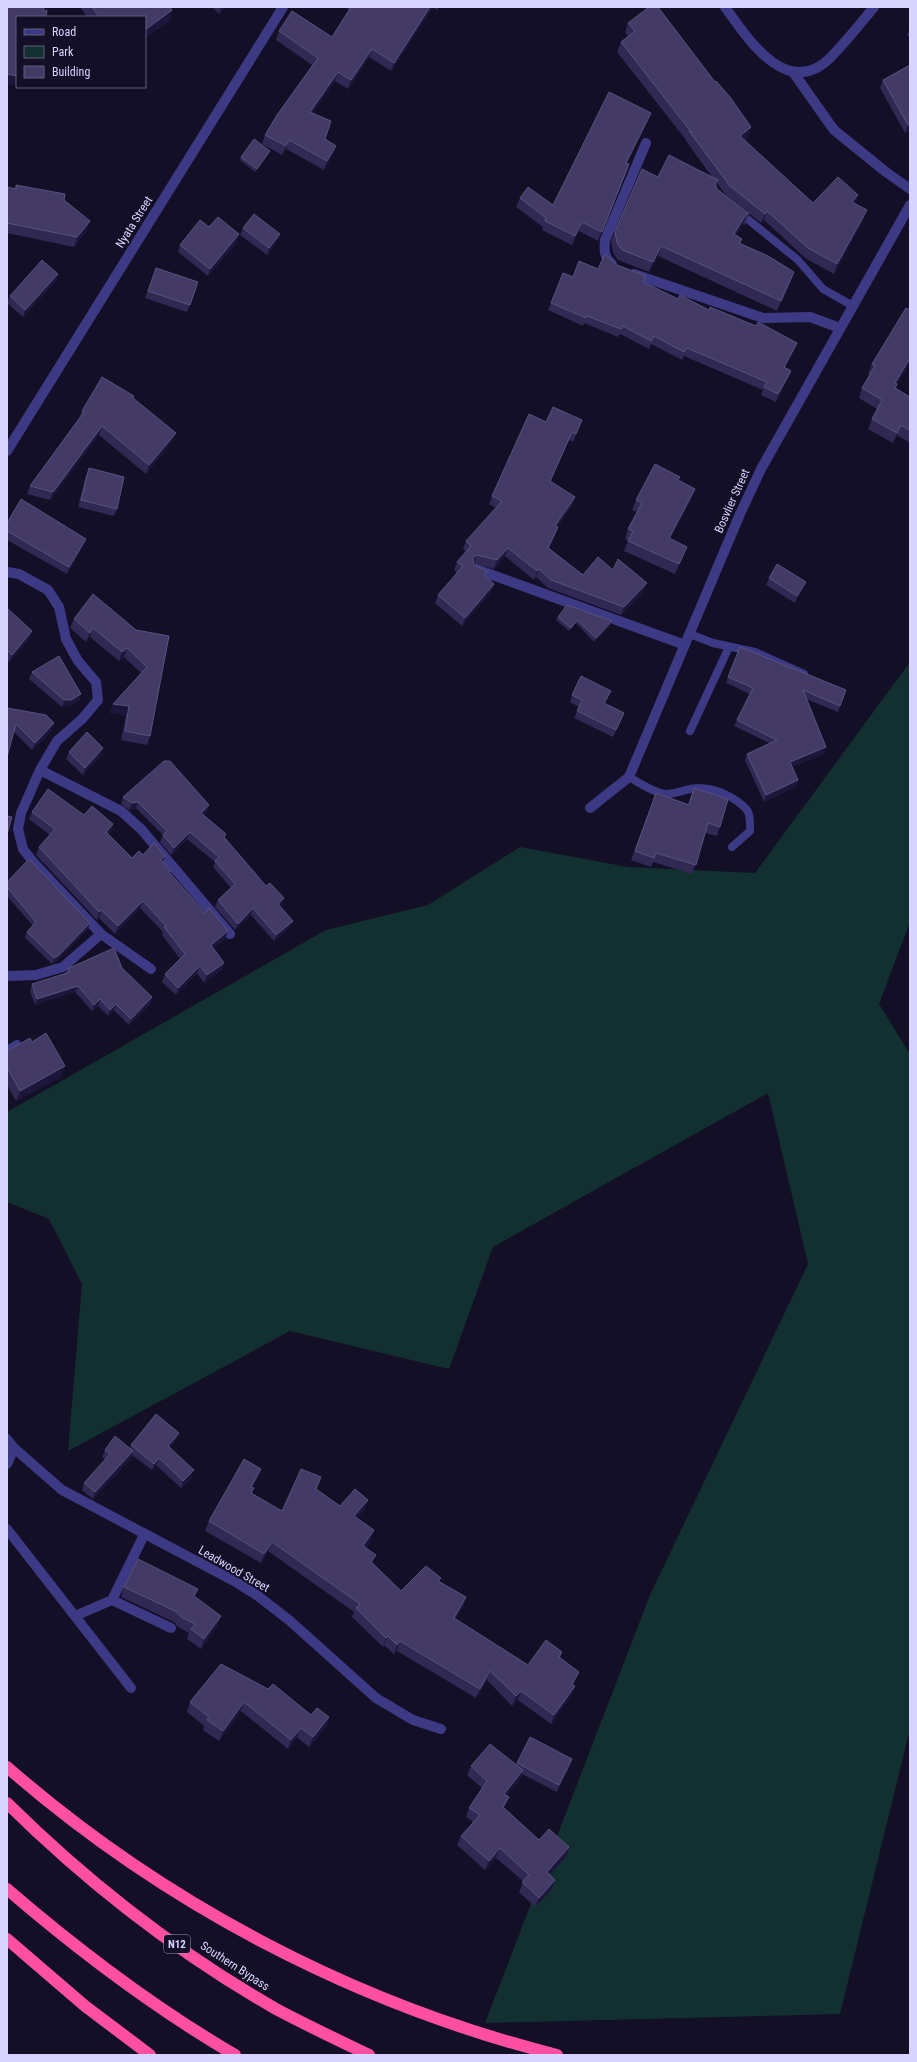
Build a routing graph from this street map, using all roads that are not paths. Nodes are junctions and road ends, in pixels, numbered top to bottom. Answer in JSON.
{"nodes":[{"id":1,"x":283,"y":7,"type":"edge"},
{"id":2,"x":725,"y":7,"type":"edge"},
{"id":3,"x":874,"y":7,"type":"edge"},
{"id":4,"x":793,"y":72,"type":"junction"},
{"id":5,"x":646,"y":143,"type":"dead end"},
{"id":6,"x":910,"y":189,"type":"edge"},
{"id":7,"x":910,"y":205,"type":"edge"},
{"id":8,"x":735,"y":210,"type":"edge"},
{"id":9,"x":853,"y":306,"type":"junction"},
{"id":10,"x":840,"y":328,"type":"junction"},
{"id":11,"x":7,"y":451,"type":"edge"},
{"id":12,"x":476,"y":569,"type":"edge"},
{"id":13,"x":7,"y":572,"type":"edge"},
{"id":14,"x":690,"y":634,"type":"junction"},
{"id":15,"x":685,"y":645,"type":"junction"},
{"id":16,"x":729,"y":647,"type":"junction"},
{"id":17,"x":804,"y":674,"type":"edge"},
{"id":18,"x":690,"y":731,"type":"dead end"},
{"id":19,"x":40,"y":770,"type":"junction"},
{"id":20,"x":629,"y":777,"type":"junction"},
{"id":21,"x":590,"y":808,"type":"dead end"},
{"id":22,"x":732,"y":847,"type":"dead end"},
{"id":23,"x":101,"y":934,"type":"junction"},
{"id":24,"x":230,"y":934,"type":"dead end"},
{"id":25,"x":151,"y":969,"type":"dead end"},
{"id":26,"x":7,"y":976,"type":"edge"},
{"id":27,"x":17,"y":1044,"type":"edge"},
{"id":28,"x":7,"y":1050,"type":"edge"},
{"id":29,"x":7,"y":1439,"type":"edge"},
{"id":30,"x":14,"y":1448,"type":"junction"},
{"id":31,"x":7,"y":1464,"type":"edge"},
{"id":32,"x":7,"y":1529,"type":"edge"},
{"id":33,"x":144,"y":1534,"type":"junction"},
{"id":34,"x":112,"y":1600,"type":"junction"},
{"id":35,"x":75,"y":1616,"type":"junction"},
{"id":36,"x":171,"y":1628,"type":"dead end"},
{"id":37,"x":131,"y":1688,"type":"dead end"},
{"id":38,"x":442,"y":1728,"type":"dead end"},
{"id":39,"x":7,"y":1767,"type":"edge"},
{"id":40,"x":7,"y":1803,"type":"edge"},
{"id":41,"x":7,"y":1889,"type":"edge"},
{"id":42,"x":7,"y":1939,"type":"edge"},
{"id":43,"x":150,"y":2055,"type":"edge"},
{"id":44,"x":235,"y":2055,"type":"edge"},
{"id":45,"x":369,"y":2055,"type":"edge"},
{"id":46,"x":557,"y":2055,"type":"edge"}],
"edges":[{"from":1,"to":11,"type":"street","name":"Nyata Street"},
{"from":2,"to":4,"type":"street"},
{"from":3,"to":4,"type":"street"},
{"from":4,"to":6,"type":"street"},
{"from":5,"to":10,"type":"street"},
{"from":7,"to":9,"type":"street","name":"Bosvlier Street"},
{"from":8,"to":9,"type":"lane"},
{"from":9,"to":10,"type":"street","name":"Bosvlier Street"},
{"from":10,"to":14,"type":"street","name":"Bosvlier Street"},
{"from":12,"to":15,"type":"street"},
{"from":13,"to":19,"type":"street"},
{"from":14,"to":15,"type":"street","name":"Bosvlier Street"},
{"from":14,"to":16,"type":"lane"},
{"from":15,"to":20,"type":"street","name":"Bosvlier Street"},
{"from":16,"to":17,"type":"lane"},
{"from":16,"to":18,"type":"lane"},
{"from":19,"to":23,"type":"street"},
{"from":19,"to":24,"type":"street"},
{"from":20,"to":21,"type":"street","name":"Bosvlier Street"},
{"from":20,"to":22,"type":"lane"},
{"from":23,"to":25,"type":"street"},
{"from":23,"to":26,"type":"street"},
{"from":27,"to":28,"type":"lane"},
{"from":29,"to":30,"type":"street","name":"Leadwood Street"},
{"from":30,"to":31,"type":"street"},
{"from":30,"to":33,"type":"street","name":"Leadwood Street"},
{"from":32,"to":35,"type":"street"},
{"from":33,"to":34,"type":"street"},
{"from":33,"to":38,"type":"street","name":"Leadwood Street"},
{"from":34,"to":35,"type":"street"},
{"from":34,"to":36,"type":"street"},
{"from":35,"to":37,"type":"street"},
{"from":39,"to":46,"type":"highway"},
{"from":40,"to":45,"type":"highway","name":"Southern Bypass","number":"N12"},
{"from":41,"to":44,"type":"highway"},
{"from":42,"to":43,"type":"highway"}]}
